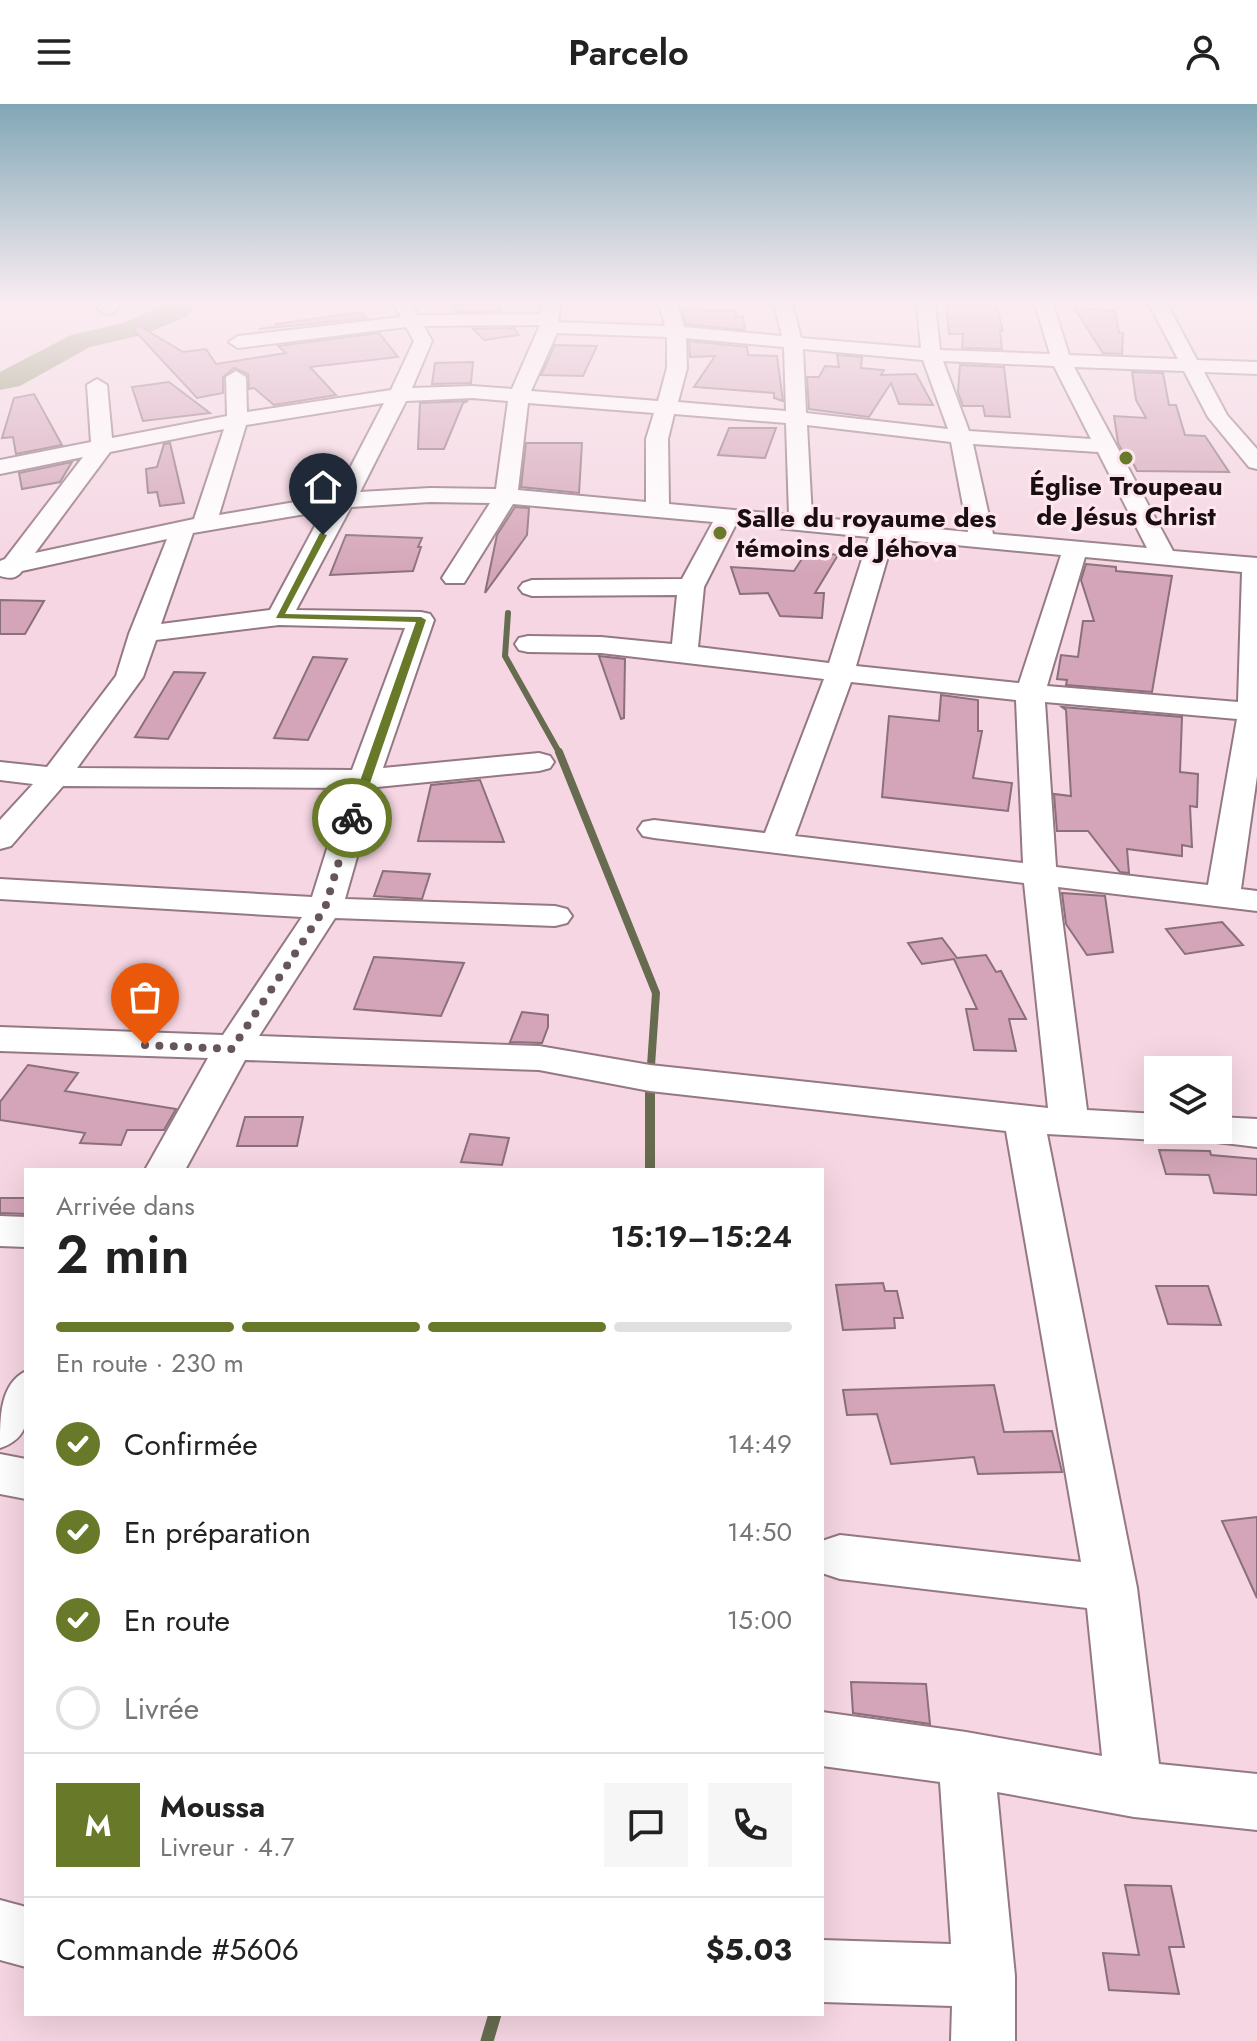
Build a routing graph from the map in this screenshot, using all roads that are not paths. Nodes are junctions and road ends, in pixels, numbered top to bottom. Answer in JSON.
{"nodes":[{"id":1,"x":98,"y":394,"type":"edge"},
{"id":2,"x":236,"y":394,"type":"edge"},
{"id":3,"x":414,"y":394,"type":"edge"},
{"id":4,"x":509,"y":394,"type":"edge"},
{"id":5,"x":669,"y":394,"type":"edge"},
{"id":6,"x":796,"y":394,"type":"edge"},
{"id":7,"x":945,"y":394,"type":"edge"},
{"id":8,"x":1079,"y":394,"type":"edge"},
{"id":9,"x":1206,"y":394,"type":"edge"},
{"id":10,"x":399,"y":395,"type":"junction"},
{"id":11,"x":519,"y":395,"type":"junction"},
{"id":12,"x":666,"y":406,"type":"junction"},
{"id":13,"x":797,"y":418,"type":"junction"},
{"id":14,"x":237,"y":420,"type":"junction"},
{"id":15,"x":961,"y":437,"type":"junction"},
{"id":16,"x":1107,"y":446,"type":"junction"},
{"id":17,"x":102,"y":447,"type":"junction"},
{"id":18,"x":1257,"y":462,"type":"edge"},
{"id":19,"x":0,"y":467,"type":"edge"},
{"id":20,"x":506,"y":496,"type":"junction"},
{"id":21,"x":345,"y":500,"type":"junction"},
{"id":22,"x":658,"y":511,"type":"junction"},
{"id":23,"x":727,"y":519,"type":"junction"},
{"id":24,"x":801,"y":525,"type":"junction"},
{"id":25,"x":193,"y":526,"type":"junction"},
{"id":26,"x":883,"y":532,"type":"junction"},
{"id":27,"x":982,"y":541,"type":"junction"},
{"id":28,"x":1075,"y":549,"type":"junction"},
{"id":29,"x":1164,"y":557,"type":"junction"},
{"id":30,"x":1256,"y":566,"type":"edge"},
{"id":31,"x":5,"y":571,"type":"edge"},
{"id":32,"x":455,"y":578,"type":"dead end"},
{"id":33,"x":691,"y":587,"type":"junction"},
{"id":34,"x":532,"y":588,"type":"dead end"},
{"id":35,"x":279,"y":617,"type":"junction"},
{"id":36,"x":142,"y":634,"type":"junction"},
{"id":37,"x":528,"y":644,"type":"dead end"},
{"id":38,"x":684,"y":653,"type":"junction"},
{"id":39,"x":840,"y":673,"type":"junction"},
{"id":40,"x":1030,"y":694,"type":"junction"},
{"id":41,"x":1254,"y":712,"type":"edge"},
{"id":42,"x":539,"y":762,"type":"dead end"},
{"id":43,"x":0,"y":771,"type":"edge"},
{"id":44,"x":55,"y":777,"type":"junction"},
{"id":45,"x":364,"y":779,"type":"junction"},
{"id":46,"x":654,"y":829,"type":"dead end"},
{"id":47,"x":0,"y":839,"type":"edge"},
{"id":48,"x":777,"y":843,"type":"junction"},
{"id":49,"x":1040,"y":876,"type":"junction"},
{"id":50,"x":0,"y":889,"type":"edge"},
{"id":51,"x":1223,"y":895,"type":"junction"},
{"id":52,"x":1257,"y":901,"type":"edge"},
{"id":53,"x":325,"y":908,"type":"junction"},
{"id":54,"x":555,"y":916,"type":"dead end"},
{"id":55,"x":0,"y":1039,"type":"edge"},
{"id":56,"x":232,"y":1049,"type":"junction"},
{"id":57,"x":1047,"y":1121,"type":"junction"},
{"id":58,"x":1144,"y":1126,"type":"edge"},
{"id":59,"x":1232,"y":1131,"type":"edge"},
{"id":60,"x":1257,"y":1133,"type":"edge"},
{"id":61,"x":166,"y":1168,"type":"edge"},
{"id":62,"x":0,"y":1231,"type":"edge"},
{"id":63,"x":24,"y":1232,"type":"edge"},
{"id":64,"x":24,"y":1393,"type":"edge"},
{"id":65,"x":0,"y":1429,"type":"edge"},
{"id":66,"x":0,"y":1474,"type":"edge"},
{"id":67,"x":24,"y":1479,"type":"edge"},
{"id":68,"x":840,"y":1557,"type":"dead end"},
{"id":69,"x":1111,"y":1588,"type":"junction"},
{"id":70,"x":824,"y":1739,"type":"edge"},
{"id":71,"x":966,"y":1759,"type":"junction"},
{"id":72,"x":1134,"y":1789,"type":"junction"},
{"id":73,"x":1257,"y":1802,"type":"edge"},
{"id":74,"x":0,"y":1930,"type":"edge"},
{"id":75,"x":24,"y":1936,"type":"edge"},
{"id":76,"x":824,"y":1971,"type":"edge"},
{"id":77,"x":984,"y":1976,"type":"junction"},
{"id":78,"x":983,"y":2041,"type":"edge"}],
"edges":[{"from":1,"to":17,"type":"street"},
{"from":2,"to":14,"type":"street"},
{"from":3,"to":10,"type":"street"},
{"from":4,"to":11,"type":"street"},
{"from":5,"to":12,"type":"street"},
{"from":6,"to":13,"type":"street"},
{"from":7,"to":15,"type":"street"},
{"from":8,"to":16,"type":"street"},
{"from":9,"to":18,"type":"street"},
{"from":10,"to":14,"type":"street"},
{"from":10,"to":21,"type":"street"},
{"from":11,"to":12,"type":"street"},
{"from":11,"to":20,"type":"street"},
{"from":12,"to":13,"type":"street"},
{"from":12,"to":22,"type":"street"},
{"from":13,"to":15,"type":"street"},
{"from":13,"to":24,"type":"street"},
{"from":14,"to":17,"type":"street"},
{"from":14,"to":25,"type":"street"},
{"from":15,"to":16,"type":"street"},
{"from":15,"to":27,"type":"street"},
{"from":16,"to":29,"type":"street"},
{"from":17,"to":19,"type":"street"},
{"from":17,"to":31,"type":"street"},
{"from":20,"to":21,"type":"street"},
{"from":20,"to":22,"type":"street"},
{"from":20,"to":32,"type":"street"},
{"from":21,"to":25,"type":"street"},
{"from":21,"to":35,"type":"street"},
{"from":22,"to":23,"type":"street"},
{"from":23,"to":24,"type":"street"},
{"from":23,"to":33,"type":"street"},
{"from":24,"to":26,"type":"street"},
{"from":25,"to":31,"type":"street"},
{"from":25,"to":36,"type":"street"},
{"from":26,"to":27,"type":"street"},
{"from":26,"to":39,"type":"street"},
{"from":27,"to":28,"type":"street"},
{"from":28,"to":29,"type":"street"},
{"from":28,"to":40,"type":"street"},
{"from":29,"to":30,"type":"street"},
{"from":30,"to":41,"type":"street"},
{"from":33,"to":34,"type":"street"},
{"from":33,"to":38,"type":"street"},
{"from":35,"to":36,"type":"street"},
{"from":35,"to":45,"type":"street"},
{"from":36,"to":44,"type":"street"},
{"from":37,"to":38,"type":"street"},
{"from":38,"to":39,"type":"street"},
{"from":39,"to":40,"type":"street"},
{"from":39,"to":48,"type":"street"},
{"from":40,"to":41,"type":"street"},
{"from":40,"to":49,"type":"street"},
{"from":41,"to":51,"type":"street"},
{"from":42,"to":45,"type":"street"},
{"from":43,"to":44,"type":"street"},
{"from":44,"to":45,"type":"street"},
{"from":44,"to":47,"type":"street"},
{"from":45,"to":53,"type":"street"},
{"from":46,"to":48,"type":"street"},
{"from":48,"to":49,"type":"street"},
{"from":49,"to":51,"type":"street"},
{"from":49,"to":57,"type":"street"},
{"from":50,"to":53,"type":"street"},
{"from":51,"to":52,"type":"street"},
{"from":53,"to":54,"type":"street"},
{"from":53,"to":56,"type":"street"},
{"from":55,"to":56,"type":"street"},
{"from":56,"to":57,"type":"street"},
{"from":56,"to":61,"type":"street"},
{"from":57,"to":58,"type":"street"},
{"from":57,"to":69,"type":"street"},
{"from":59,"to":60,"type":"street"},
{"from":62,"to":63,"type":"street"},
{"from":64,"to":65,"type":"street"},
{"from":66,"to":67,"type":"street"},
{"from":68,"to":69,"type":"street"},
{"from":69,"to":72,"type":"street"},
{"from":70,"to":71,"type":"street"},
{"from":71,"to":72,"type":"street"},
{"from":71,"to":77,"type":"street"},
{"from":72,"to":73,"type":"street"},
{"from":74,"to":75,"type":"street"},
{"from":76,"to":77,"type":"street"},
{"from":77,"to":78,"type":"street"}]}
